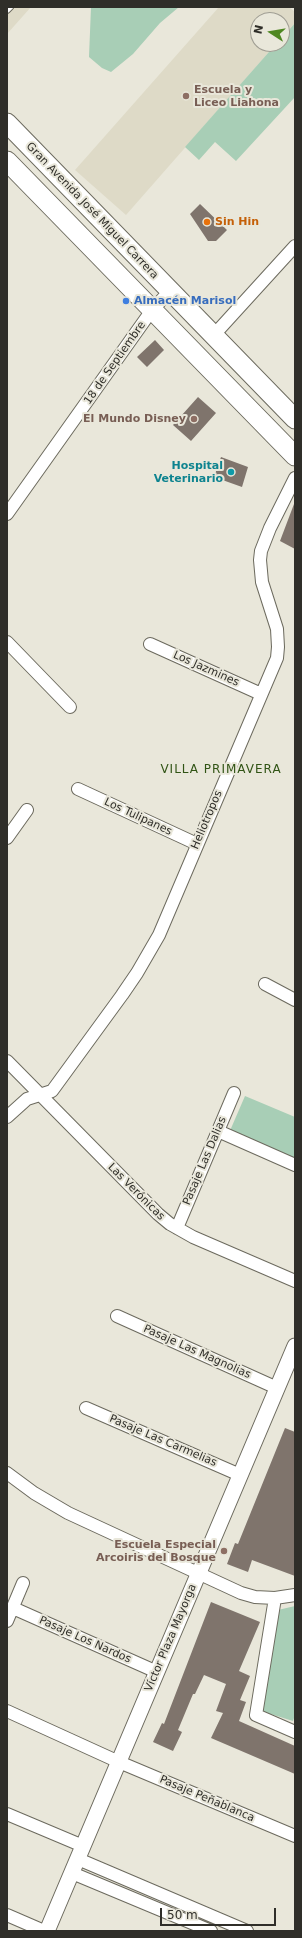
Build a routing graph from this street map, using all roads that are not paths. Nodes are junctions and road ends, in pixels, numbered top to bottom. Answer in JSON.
{"nodes":[{"id":1,"x":10,"y":7,"type":"edge"},
{"id":2,"x":7,"y":10,"type":"edge"},
{"id":3,"x":7,"y":123,"type":"edge"},
{"id":4,"x":7,"y":161,"type":"edge"},
{"id":5,"x":295,"y":246,"type":"edge"},
{"id":6,"x":170,"y":291,"type":"junction"},
{"id":7,"x":152,"y":310,"type":"junction"},
{"id":8,"x":213,"y":336,"type":"junction"},
{"id":9,"x":295,"y":420,"type":"edge"},
{"id":10,"x":295,"y":456,"type":"edge"},
{"id":11,"x":295,"y":478,"type":"edge"},
{"id":12,"x":7,"y":514,"type":"edge"},
{"id":13,"x":7,"y":642,"type":"edge"},
{"id":14,"x":150,"y":644,"type":"dead end"},
{"id":15,"x":261,"y":694,"type":"junction"},
{"id":16,"x":70,"y":707,"type":"dead end"},
{"id":17,"x":78,"y":789,"type":"dead end"},
{"id":18,"x":27,"y":810,"type":"dead end"},
{"id":19,"x":7,"y":838,"type":"edge"},
{"id":20,"x":197,"y":844,"type":"junction"},
{"id":21,"x":265,"y":984,"type":"dead end"},
{"id":22,"x":295,"y":1000,"type":"edge"},
{"id":23,"x":7,"y":1060,"type":"edge"},
{"id":24,"x":234,"y":1093,"type":"dead end"},
{"id":25,"x":39,"y":1094,"type":"junction"},
{"id":26,"x":7,"y":1117,"type":"edge"},
{"id":27,"x":218,"y":1130,"type":"junction"},
{"id":28,"x":295,"y":1165,"type":"edge"},
{"id":29,"x":177,"y":1228,"type":"junction"},
{"id":30,"x":295,"y":1281,"type":"edge"},
{"id":31,"x":117,"y":1316,"type":"dead end"},
{"id":32,"x":295,"y":1346,"type":"edge"},
{"id":33,"x":277,"y":1388,"type":"junction"},
{"id":34,"x":86,"y":1408,"type":"dead end"},
{"id":35,"x":7,"y":1473,"type":"edge"},
{"id":36,"x":240,"y":1475,"type":"junction"},
{"id":37,"x":198,"y":1574,"type":"junction"},
{"id":38,"x":23,"y":1583,"type":"dead end"},
{"id":39,"x":295,"y":1595,"type":"edge"},
{"id":40,"x":275,"y":1598,"type":"junction"},
{"id":41,"x":13,"y":1608,"type":"junction"},
{"id":42,"x":7,"y":1621,"type":"edge"},
{"id":43,"x":157,"y":1672,"type":"junction"},
{"id":44,"x":7,"y":1711,"type":"edge"},
{"id":45,"x":295,"y":1731,"type":"edge"},
{"id":46,"x":119,"y":1762,"type":"junction"},
{"id":47,"x":7,"y":1814,"type":"edge"},
{"id":48,"x":295,"y":1836,"type":"edge"},
{"id":49,"x":78,"y":1859,"type":"junction"},
{"id":50,"x":7,"y":1915,"type":"edge"},
{"id":51,"x":46,"y":1931,"type":"edge"},
{"id":52,"x":210,"y":1931,"type":"edge"},
{"id":53,"x":247,"y":1931,"type":"edge"}],
"edges":[{"from":1,"to":2,"type":"lane"},
{"from":3,"to":6,"type":"main road","name":"Gran Avenida José Miguel Carrera"},
{"from":4,"to":7,"type":"main road"},
{"from":5,"to":8,"type":"street"},
{"from":6,"to":7,"type":"street","name":"18 de Septiembre"},
{"from":6,"to":8,"type":"main road","name":"Gran Avenida José Miguel Carrera"},
{"from":7,"to":10,"type":"main road"},
{"from":7,"to":12,"type":"street","name":"18 de Septiembre"},
{"from":8,"to":9,"type":"main road","name":"Gran Avenida José Miguel Carrera"},
{"from":11,"to":15,"type":"street","name":"Heliotropos"},
{"from":13,"to":16,"type":"street"},
{"from":14,"to":15,"type":"street","name":"Los Jazmines"},
{"from":15,"to":20,"type":"street","name":"Heliotropos"},
{"from":17,"to":20,"type":"street","name":"Los Tulipanes"},
{"from":18,"to":19,"type":"street"},
{"from":20,"to":25,"type":"street","name":"Heliotropos"},
{"from":21,"to":22,"type":"street"},
{"from":23,"to":25,"type":"street","name":"Las Verónicas"},
{"from":24,"to":27,"type":"street","name":"Pasaje Las Dalias"},
{"from":25,"to":26,"type":"street","name":"Heliotropos"},
{"from":25,"to":29,"type":"street","name":"Las Verónicas"},
{"from":27,"to":28,"type":"street"},
{"from":27,"to":29,"type":"street","name":"Pasaje Las Dalias"},
{"from":29,"to":30,"type":"street","name":"Las Verónicas"},
{"from":31,"to":33,"type":"street","name":"Pasaje Las Magnolias"},
{"from":32,"to":33,"type":"street","name":"Víctor Plaza Mayorga"},
{"from":33,"to":36,"type":"street","name":"Víctor Plaza Mayorga"},
{"from":34,"to":36,"type":"street","name":"Pasaje Las Carmelias"},
{"from":35,"to":37,"type":"street"},
{"from":36,"to":37,"type":"street","name":"Víctor Plaza Mayorga"},
{"from":37,"to":40,"type":"street"},
{"from":37,"to":43,"type":"street","name":"Víctor Plaza Mayorga"},
{"from":38,"to":41,"type":"street"},
{"from":39,"to":40,"type":"street"},
{"from":40,"to":45,"type":"street"},
{"from":41,"to":42,"type":"street"},
{"from":41,"to":43,"type":"street","name":"Pasaje Los Nardos"},
{"from":43,"to":46,"type":"street","name":"Víctor Plaza Mayorga"},
{"from":44,"to":46,"type":"street","name":"Pasaje Peñablanca"},
{"from":46,"to":48,"type":"street","name":"Pasaje Peñablanca"},
{"from":46,"to":49,"type":"street","name":"Víctor Plaza Mayorga"},
{"from":47,"to":49,"type":"street"},
{"from":49,"to":51,"type":"street","name":"Víctor Plaza Mayorga"},
{"from":49,"to":52,"type":"street"},
{"from":49,"to":53,"type":"street"},
{"from":50,"to":51,"type":"street"}]}
